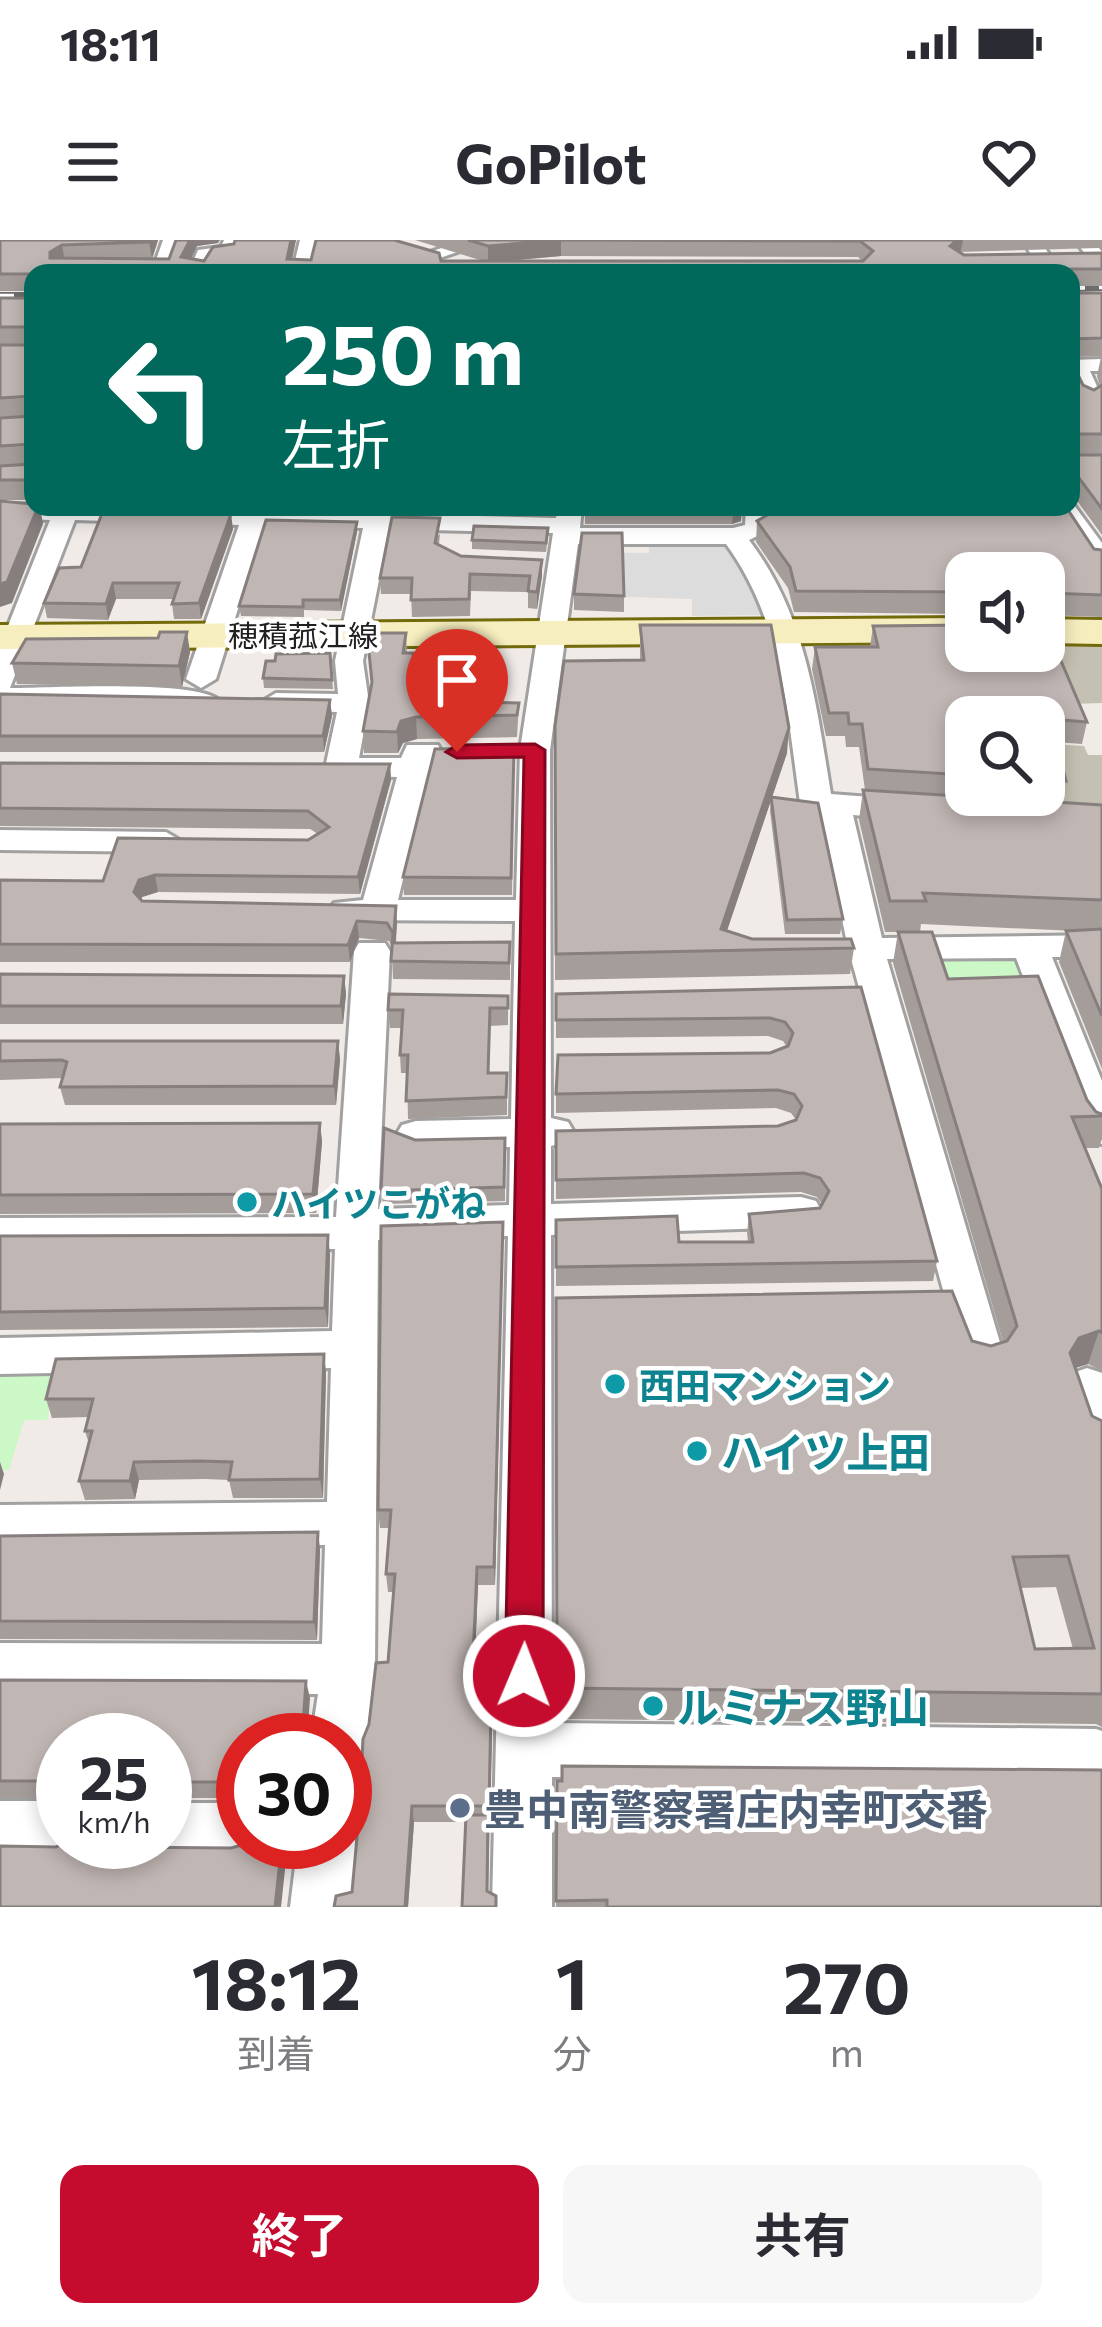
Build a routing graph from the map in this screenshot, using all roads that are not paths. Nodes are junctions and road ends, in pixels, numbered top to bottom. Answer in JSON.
{"nodes":[{"id":1,"x":233,"y":240,"type":"edge"},
{"id":2,"x":484,"y":240,"type":"edge"},
{"id":3,"x":403,"y":251,"type":"edge"},
{"id":4,"x":425,"y":257,"type":"junction"},
{"id":5,"x":201,"y":264,"type":"edge"},
{"id":6,"x":454,"y":264,"type":"edge"},
{"id":7,"x":1080,"y":374,"type":"edge"},
{"id":8,"x":1091,"y":397,"type":"edge"},
{"id":9,"x":64,"y":516,"type":"edge"},
{"id":10,"x":198,"y":516,"type":"edge"},
{"id":11,"x":297,"y":516,"type":"edge"},
{"id":12,"x":337,"y":516,"type":"edge"},
{"id":13,"x":758,"y":516,"type":"edge"},
{"id":14,"x":1070,"y":516,"type":"edge"},
{"id":15,"x":254,"y":519,"type":"junction"},
{"id":16,"x":377,"y":523,"type":"junction"},
{"id":17,"x":460,"y":525,"type":"junction"},
{"id":18,"x":719,"y":527,"type":"edge"},
{"id":19,"x":561,"y":540,"type":"edge"},
{"id":20,"x":453,"y":557,"type":"edge"},
{"id":21,"x":1102,"y":561,"type":"edge"},
{"id":22,"x":786,"y":628,"type":"junction"},
{"id":23,"x":945,"y":630,"type":"edge"},
{"id":24,"x":553,"y":631,"type":"junction"},
{"id":25,"x":1065,"y":631,"type":"edge"},
{"id":26,"x":1102,"y":632,"type":"edge"},
{"id":27,"x":355,"y":634,"type":"junction"},
{"id":28,"x":213,"y":635,"type":"junction"},
{"id":29,"x":10,"y":636,"type":"edge"},
{"id":30,"x":201,"y":679,"type":"dead end"},
{"id":31,"x":0,"y":681,"type":"edge"},
{"id":32,"x":0,"y":698,"type":"edge"},
{"id":33,"x":354,"y":703,"type":"junction"},
{"id":34,"x":464,"y":752,"type":"edge"},
{"id":35,"x":415,"y":767,"type":"junction"},
{"id":36,"x":834,"y":805,"type":"junction"},
{"id":37,"x":945,"y":812,"type":"edge"},
{"id":38,"x":0,"y":840,"type":"edge"},
{"id":39,"x":204,"y":842,"type":"edge"},
{"id":40,"x":310,"y":909,"type":"edge"},
{"id":41,"x":533,"y":911,"type":"junction"},
{"id":42,"x":1029,"y":946,"type":"junction"},
{"id":43,"x":1102,"y":946,"type":"edge"},
{"id":44,"x":866,"y":948,"type":"junction"},
{"id":45,"x":820,"y":949,"type":"edge"},
{"id":46,"x":372,"y":959,"type":"junction"},
{"id":47,"x":322,"y":978,"type":"edge"},
{"id":48,"x":414,"y":996,"type":"edge"},
{"id":49,"x":577,"y":996,"type":"edge"},
{"id":50,"x":485,"y":997,"type":"edge"},
{"id":51,"x":532,"y":997,"type":"junction"},
{"id":52,"x":532,"y":1056,"type":"junction"},
{"id":53,"x":579,"y":1056,"type":"edge"},
{"id":54,"x":359,"y":1123,"type":"junction"},
{"id":55,"x":311,"y":1124,"type":"edge"},
{"id":56,"x":1102,"y":1130,"type":"edge"},
{"id":57,"x":598,"y":1131,"type":"edge"},
{"id":58,"x":532,"y":1132,"type":"junction"},
{"id":59,"x":416,"y":1135,"type":"edge"},
{"id":60,"x":801,"y":1212,"type":"edge"},
{"id":61,"x":530,"y":1221,"type":"junction"},
{"id":62,"x":357,"y":1229,"type":"junction"},
{"id":63,"x":0,"y":1234,"type":"edge"},
{"id":64,"x":574,"y":1308,"type":"edge"},
{"id":65,"x":529,"y":1309,"type":"junction"},
{"id":66,"x":355,"y":1349,"type":"junction"},
{"id":67,"x":0,"y":1356,"type":"edge"},
{"id":68,"x":981,"y":1356,"type":"edge"},
{"id":69,"x":1087,"y":1387,"type":"edge"},
{"id":70,"x":1102,"y":1433,"type":"edge"},
{"id":71,"x":351,"y":1523,"type":"junction"},
{"id":72,"x":0,"y":1527,"type":"edge"},
{"id":73,"x":0,"y":1668,"type":"edge"},
{"id":74,"x":347,"y":1669,"type":"junction"},
{"id":75,"x":342,"y":1713,"type":"edge"},
{"id":76,"x":524,"y":1750,"type":"junction"},
{"id":77,"x":1096,"y":1756,"type":"dead end"},
{"id":78,"x":0,"y":1830,"type":"edge"},
{"id":79,"x":36,"y":1830,"type":"edge"},
{"id":80,"x":325,"y":1869,"type":"edge"},
{"id":81,"x":320,"y":1907,"type":"edge"},
{"id":82,"x":523,"y":1907,"type":"edge"}],
"edges":[{"from":1,"to":5,"type":"street"},
{"from":2,"to":4,"type":"street"},
{"from":3,"to":4,"type":"street"},
{"from":4,"to":6,"type":"street"},
{"from":7,"to":8,"type":"street"},
{"from":9,"to":29,"type":"street"},
{"from":10,"to":15,"type":"street"},
{"from":11,"to":15,"type":"street"},
{"from":12,"to":16,"type":"street"},
{"from":13,"to":18,"type":"street"},
{"from":14,"to":21,"type":"street"},
{"from":15,"to":28,"type":"street"},
{"from":16,"to":17,"type":"street"},
{"from":16,"to":27,"type":"street"},
{"from":17,"to":19,"type":"street"},
{"from":17,"to":20,"type":"street"},
{"from":18,"to":19,"type":"street"},
{"from":18,"to":22,"type":"street"},
{"from":19,"to":24,"type":"street"},
{"from":22,"to":23,"type":"street","name":"穂積菰江線"},
{"from":22,"to":24,"type":"street","name":"穂積菰江線"},
{"from":22,"to":36,"type":"street"},
{"from":24,"to":27,"type":"street","name":"穂積菰江線"},
{"from":24,"to":41,"type":"street"},
{"from":25,"to":26,"type":"street"},
{"from":27,"to":28,"type":"street","name":"穂積菰江線"},
{"from":27,"to":33,"type":"street"},
{"from":28,"to":29,"type":"street","name":"穂積菰江線"},
{"from":28,"to":30,"type":"street"},
{"from":29,"to":31,"type":"street"},
{"from":32,"to":33,"type":"street"},
{"from":33,"to":35,"type":"street"},
{"from":34,"to":35,"type":"street"},
{"from":35,"to":46,"type":"street"},
{"from":36,"to":37,"type":"street"},
{"from":36,"to":44,"type":"street"},
{"from":38,"to":39,"type":"street"},
{"from":40,"to":46,"type":"street"},
{"from":41,"to":46,"type":"street"},
{"from":41,"to":51,"type":"street"},
{"from":42,"to":43,"type":"street"},
{"from":42,"to":44,"type":"street"},
{"from":42,"to":56,"type":"street"},
{"from":44,"to":45,"type":"street"},
{"from":44,"to":68,"type":"street"},
{"from":46,"to":47,"type":"street"},
{"from":46,"to":48,"type":"street"},
{"from":46,"to":54,"type":"street"},
{"from":49,"to":51,"type":"street"},
{"from":50,"to":51,"type":"street"},
{"from":51,"to":52,"type":"street"},
{"from":52,"to":53,"type":"street"},
{"from":52,"to":58,"type":"street"},
{"from":54,"to":55,"type":"street"},
{"from":54,"to":62,"type":"street"},
{"from":57,"to":58,"type":"street"},
{"from":58,"to":59,"type":"street"},
{"from":58,"to":61,"type":"street"},
{"from":60,"to":61,"type":"street"},
{"from":61,"to":62,"type":"street"},
{"from":61,"to":65,"type":"street"},
{"from":62,"to":63,"type":"street"},
{"from":62,"to":66,"type":"street"},
{"from":64,"to":65,"type":"street"},
{"from":65,"to":76,"type":"street"},
{"from":66,"to":67,"type":"street"},
{"from":66,"to":71,"type":"street"},
{"from":69,"to":70,"type":"street"},
{"from":71,"to":72,"type":"street"},
{"from":71,"to":74,"type":"street"},
{"from":73,"to":74,"type":"street"},
{"from":74,"to":75,"type":"street"},
{"from":76,"to":77,"type":"street"},
{"from":76,"to":82,"type":"street"},
{"from":78,"to":79,"type":"street"},
{"from":80,"to":81,"type":"street"}]}
